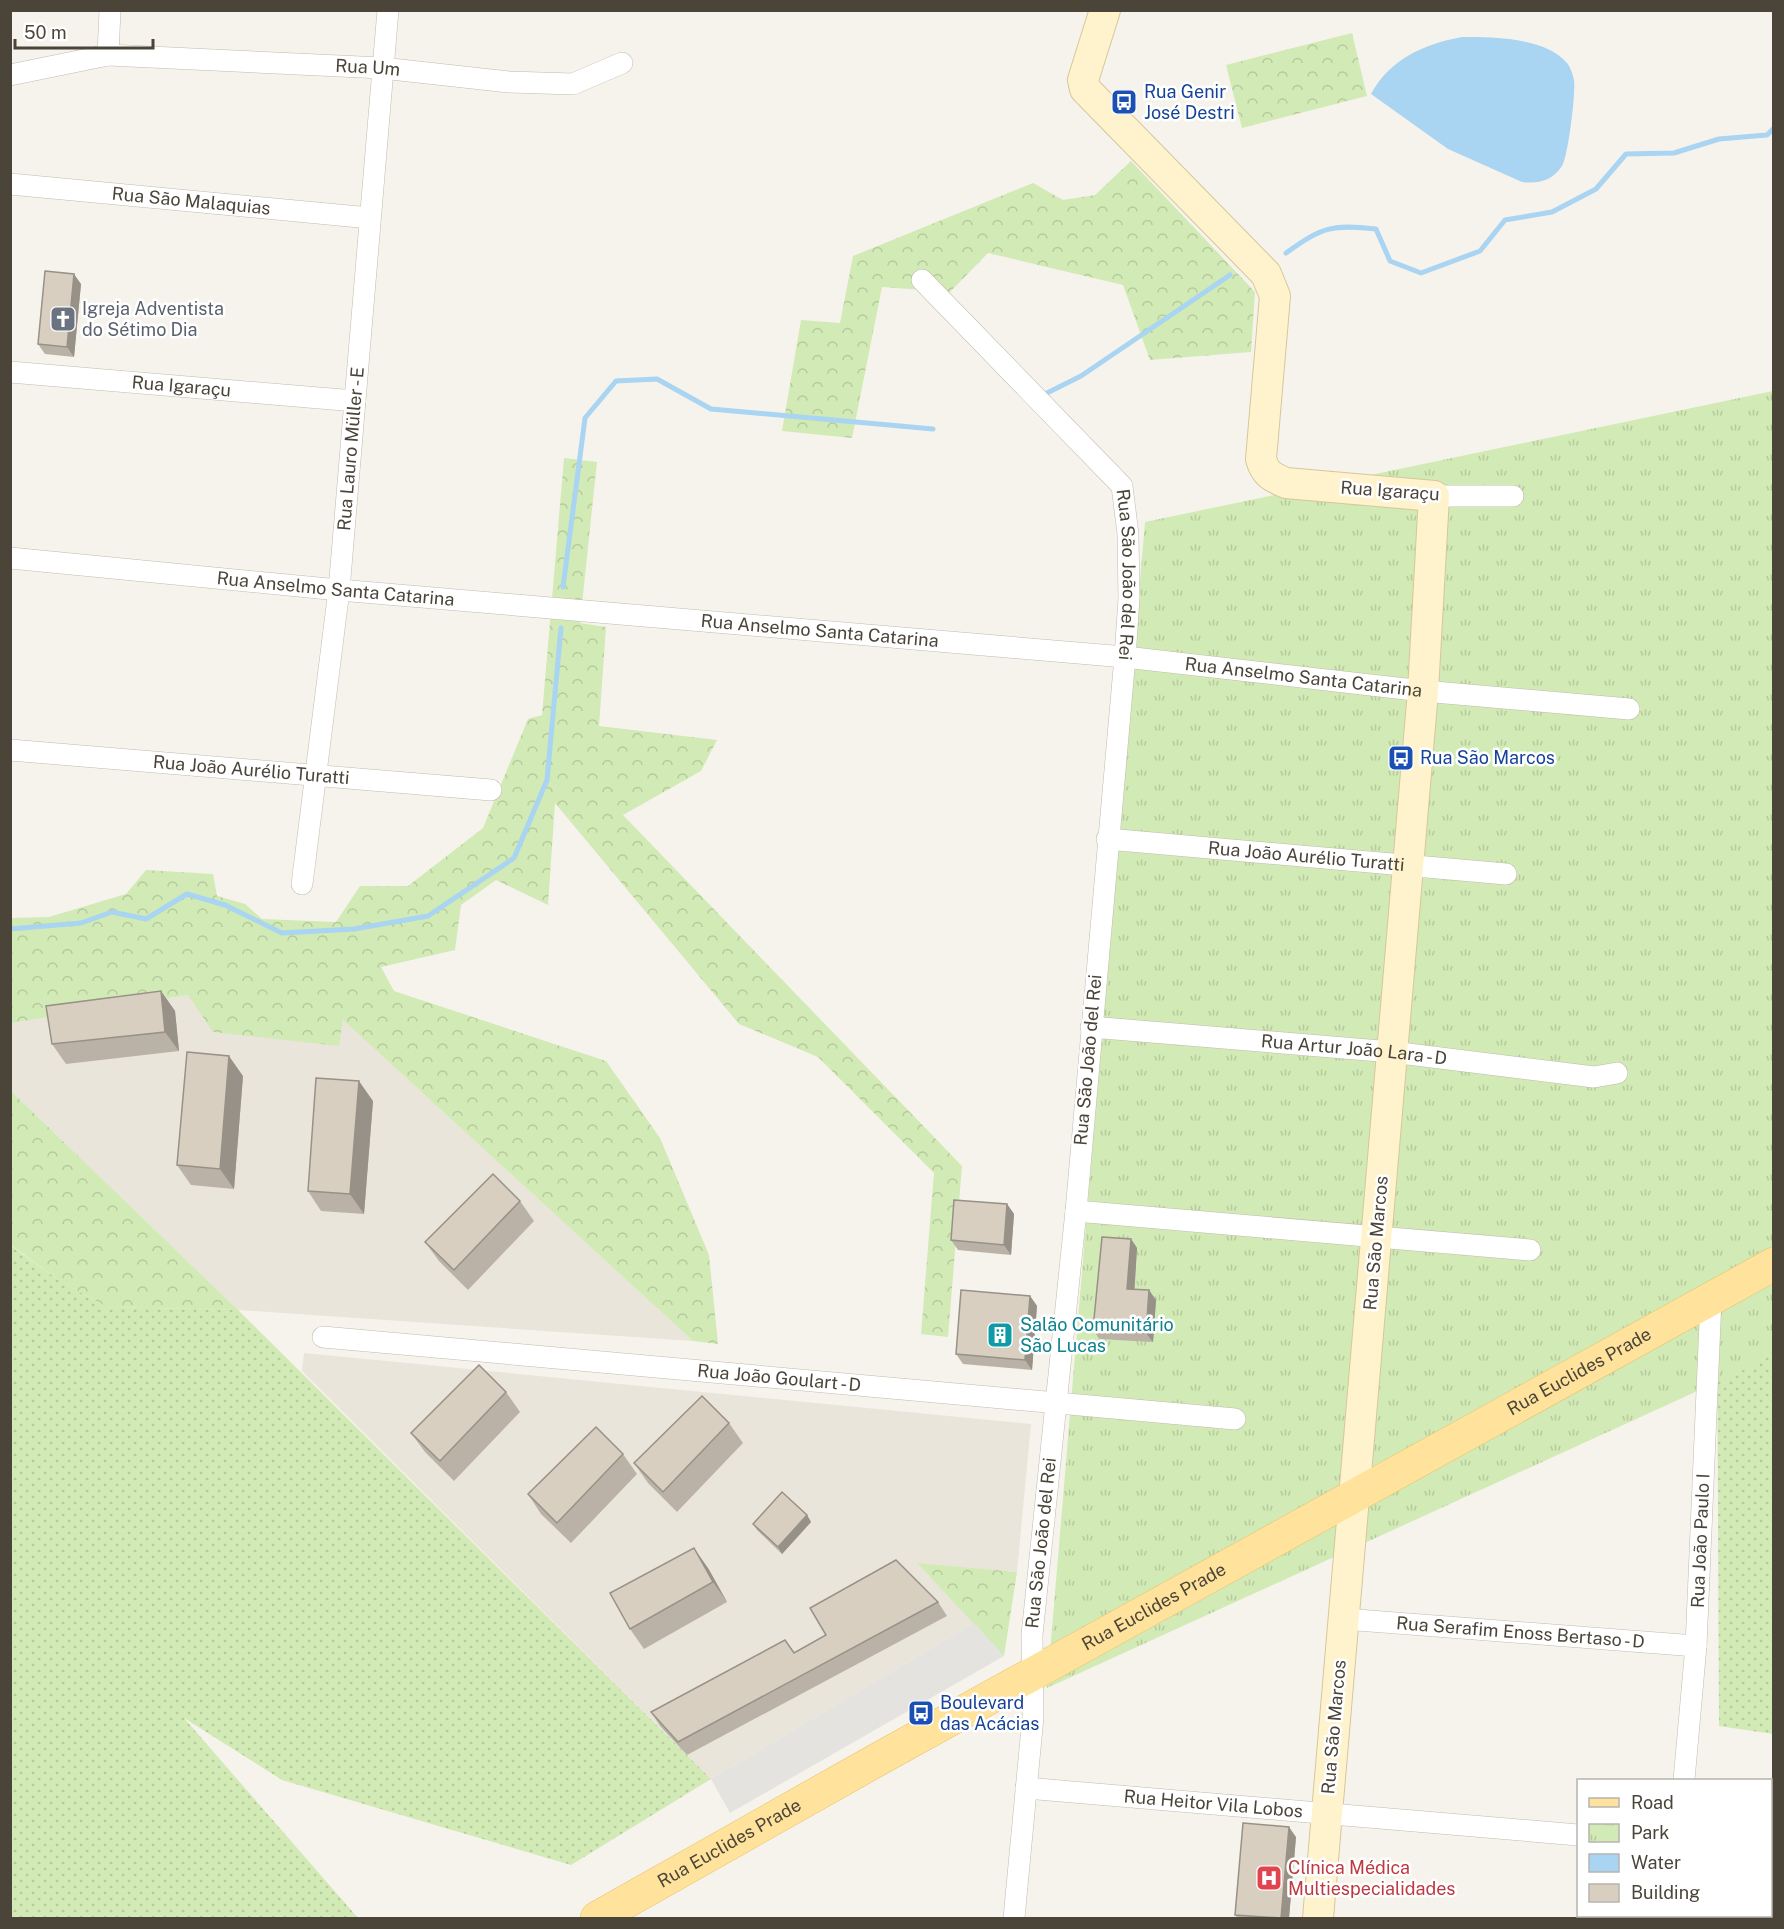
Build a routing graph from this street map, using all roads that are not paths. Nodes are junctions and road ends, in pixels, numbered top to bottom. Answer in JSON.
{"nodes":[{"id":1,"x":110,"y":10,"type":"edge"},
{"id":2,"x":388,"y":10,"type":"edge"},
{"id":3,"x":1105,"y":10,"type":"edge"},
{"id":4,"x":108,"y":55,"type":"junction"},
{"id":5,"x":622,"y":63,"type":"dead end"},
{"id":6,"x":382,"y":68,"type":"junction"},
{"id":7,"x":10,"y":75,"type":"edge"},
{"id":8,"x":10,"y":184,"type":"edge"},
{"id":9,"x":370,"y":218,"type":"junction"},
{"id":10,"x":922,"y":280,"type":"dead end"},
{"id":11,"x":10,"y":372,"type":"edge"},
{"id":12,"x":355,"y":401,"type":"junction"},
{"id":13,"x":1434,"y":496,"type":"junction"},
{"id":14,"x":1513,"y":496,"type":"dead end"},
{"id":15,"x":10,"y":558,"type":"edge"},
{"id":16,"x":339,"y":590,"type":"junction"},
{"id":17,"x":1125,"y":657,"type":"junction"},
{"id":18,"x":1423,"y":691,"type":"junction"},
{"id":19,"x":1629,"y":709,"type":"dead end"},
{"id":20,"x":10,"y":750,"type":"edge"},
{"id":21,"x":318,"y":775,"type":"junction"},
{"id":22,"x":491,"y":790,"type":"dead end"},
{"id":23,"x":1107,"y":839,"type":"junction"},
{"id":24,"x":1408,"y":866,"type":"junction"},
{"id":25,"x":1506,"y":874,"type":"dead end"},
{"id":26,"x":302,"y":884,"type":"dead end"},
{"id":27,"x":1091,"y":1027,"type":"junction"},
{"id":28,"x":1392,"y":1052,"type":"junction"},
{"id":29,"x":1617,"y":1073,"type":"dead end"},
{"id":30,"x":1076,"y":1211,"type":"junction"},
{"id":31,"x":1376,"y":1237,"type":"junction"},
{"id":32,"x":1530,"y":1250,"type":"dead end"},
{"id":33,"x":1773,"y":1264,"type":"edge"},
{"id":34,"x":1711,"y":1299,"type":"junction"},
{"id":35,"x":323,"y":1336,"type":"dead end"},
{"id":36,"x":1055,"y":1402,"type":"junction"},
{"id":37,"x":1235,"y":1419,"type":"dead end"},
{"id":38,"x":1354,"y":1497,"type":"junction"},
{"id":39,"x":1344,"y":1619,"type":"junction"},
{"id":40,"x":1696,"y":1646,"type":"junction"},
{"id":41,"x":1032,"y":1674,"type":"junction"},
{"id":42,"x":1684,"y":1779,"type":"edge"},
{"id":43,"x":1026,"y":1788,"type":"junction"},
{"id":44,"x":1327,"y":1813,"type":"junction"},
{"id":45,"x":1577,"y":1835,"type":"edge"},
{"id":46,"x":597,"y":1918,"type":"edge"},
{"id":47,"x":1014,"y":1918,"type":"edge"},
{"id":48,"x":1318,"y":1918,"type":"edge"}],
"edges":[{"from":1,"to":4,"type":"street"},
{"from":2,"to":6,"type":"street","name":"Rua Lauro Müller - E"},
{"from":3,"to":13,"type":"street","name":"Rua Igaraçu"},
{"from":4,"to":6,"type":"street","name":"Rua Um"},
{"from":4,"to":7,"type":"street","name":"Rua Um"},
{"from":5,"to":6,"type":"street","name":"Rua Um"},
{"from":6,"to":9,"type":"street","name":"Rua Lauro Müller - E"},
{"from":8,"to":9,"type":"street","name":"Rua São Malaquias"},
{"from":9,"to":12,"type":"street","name":"Rua Lauro Müller - E"},
{"from":10,"to":17,"type":"street","name":"Rua São João del Rei"},
{"from":11,"to":12,"type":"street","name":"Rua Igaraçu"},
{"from":12,"to":16,"type":"street","name":"Rua Lauro Müller - E"},
{"from":13,"to":14,"type":"street","name":"Rua Igaraçu"},
{"from":13,"to":18,"type":"street","name":"Rua São Marcos"},
{"from":15,"to":16,"type":"street","name":"Rua Anselmo Santa Catarina"},
{"from":16,"to":17,"type":"street","name":"Rua Anselmo Santa Catarina"},
{"from":16,"to":21,"type":"street","name":"Rua Lauro Müller - E"},
{"from":17,"to":18,"type":"street","name":"Rua Anselmo Santa Catarina"},
{"from":17,"to":23,"type":"street","name":"Rua São João del Rei"},
{"from":18,"to":19,"type":"street","name":"Rua Anselmo Santa Catarina"},
{"from":18,"to":24,"type":"street","name":"Rua São Marcos"},
{"from":20,"to":21,"type":"street","name":"Rua João Aurélio Turatti"},
{"from":21,"to":22,"type":"street","name":"Rua João Aurélio Turatti"},
{"from":21,"to":26,"type":"street","name":"Rua Lauro Müller - E"},
{"from":23,"to":24,"type":"street","name":"Rua João Aurélio Turatti"},
{"from":23,"to":27,"type":"street","name":"Rua São João del Rei"},
{"from":24,"to":25,"type":"street","name":"Rua João Aurélio Turatti"},
{"from":24,"to":28,"type":"street","name":"Rua São Marcos"},
{"from":27,"to":28,"type":"street","name":"Rua Artur João Lara - D"},
{"from":27,"to":30,"type":"street","name":"Rua São João del Rei"},
{"from":28,"to":29,"type":"street","name":"Rua Artur João Lara - D"},
{"from":28,"to":31,"type":"street","name":"Rua São Marcos"},
{"from":30,"to":31,"type":"street"},
{"from":30,"to":36,"type":"street","name":"Rua São João del Rei"},
{"from":31,"to":32,"type":"street"},
{"from":31,"to":38,"type":"street","name":"Rua São Marcos"},
{"from":33,"to":34,"type":"main road","name":"Rua Euclides Prade"},
{"from":34,"to":38,"type":"main road","name":"Rua Euclides Prade"},
{"from":34,"to":40,"type":"street","name":"Rua João Paulo I"},
{"from":35,"to":36,"type":"street","name":"Rua João Goulart - D"},
{"from":36,"to":37,"type":"street","name":"Rua João Goulart - D"},
{"from":36,"to":41,"type":"street","name":"Rua São João del Rei"},
{"from":38,"to":39,"type":"street","name":"Rua São Marcos"},
{"from":38,"to":41,"type":"main road","name":"Rua Euclides Prade"},
{"from":39,"to":40,"type":"street","name":"Rua Serafim Enoss Bertaso - D"},
{"from":39,"to":44,"type":"street","name":"Rua São Marcos"},
{"from":40,"to":42,"type":"street","name":"Rua João Paulo I"},
{"from":41,"to":43,"type":"street","name":"Rua São João del Rei"},
{"from":41,"to":46,"type":"main road","name":"Rua Euclides Prade"},
{"from":43,"to":44,"type":"street","name":"Rua Heitor Vila Lobos"},
{"from":43,"to":47,"type":"street","name":"Rua São João del Rei"},
{"from":44,"to":45,"type":"street","name":"Rua Heitor Vila Lobos"},
{"from":44,"to":48,"type":"street","name":"Rua São Marcos"}]}
